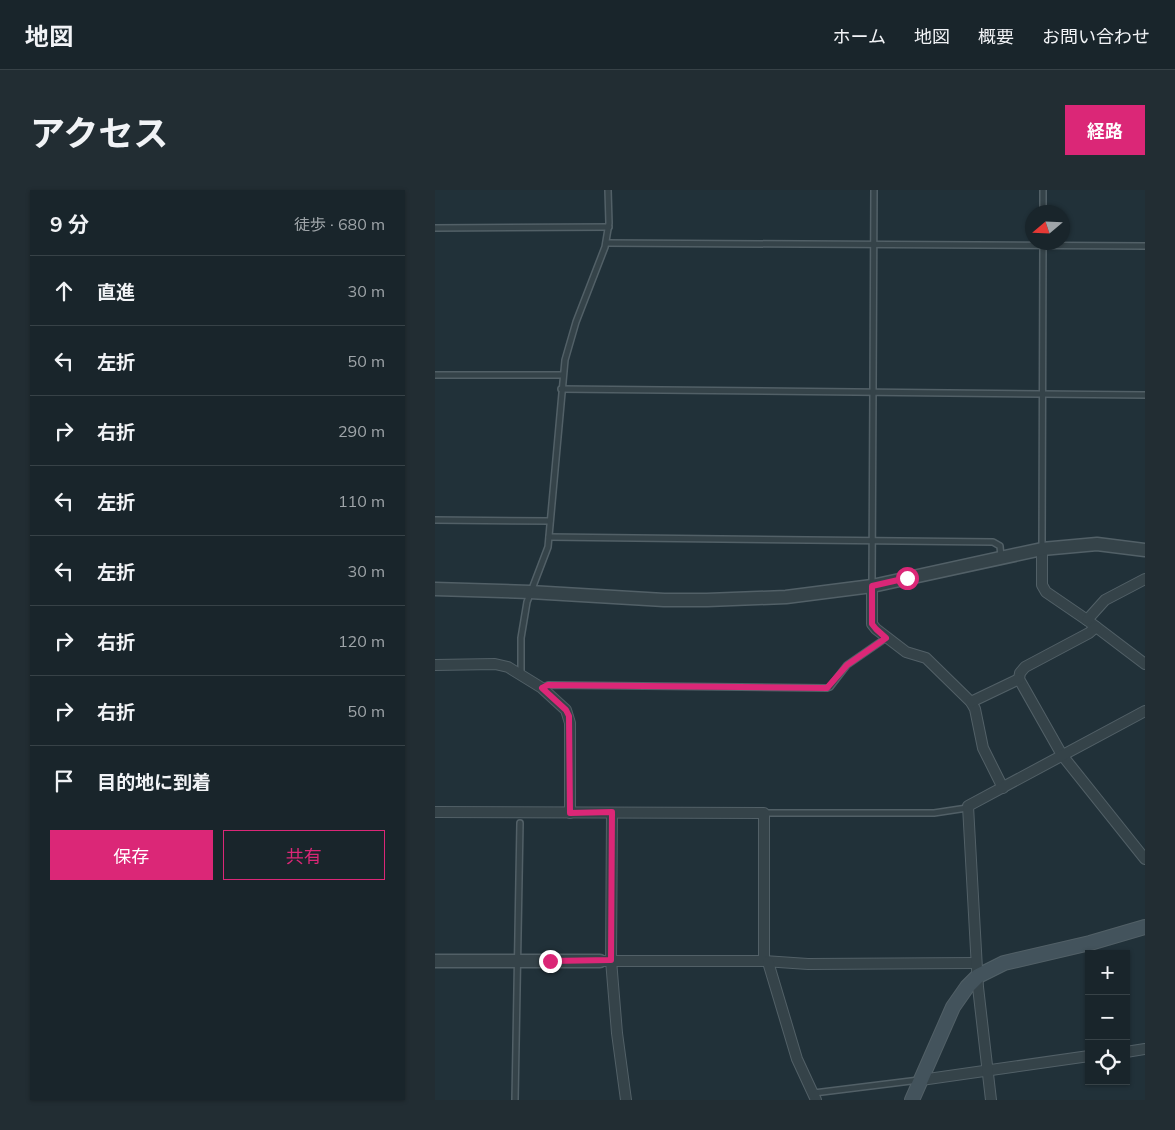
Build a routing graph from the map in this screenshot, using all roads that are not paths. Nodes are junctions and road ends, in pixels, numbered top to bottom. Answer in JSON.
{"nodes":[{"id":1,"x":608,"y":190,"type":"edge"},
{"id":2,"x":874,"y":190,"type":"edge"},
{"id":3,"x":1043,"y":190,"type":"edge"},
{"id":4,"x":1043,"y":205,"type":"edge"},
{"id":5,"x":609,"y":227,"type":"junction"},
{"id":6,"x":435,"y":228,"type":"edge"},
{"id":7,"x":606,"y":242,"type":"junction"},
{"id":8,"x":874,"y":244,"type":"junction"},
{"id":9,"x":1025,"y":244,"type":"edge"},
{"id":10,"x":1070,"y":245,"type":"edge"},
{"id":11,"x":1145,"y":246,"type":"edge"},
{"id":12,"x":1043,"y":250,"type":"edge"},
{"id":13,"x":435,"y":375,"type":"edge"},
{"id":14,"x":563,"y":375,"type":"junction"},
{"id":15,"x":561,"y":389,"type":"junction"},
{"id":16,"x":873,"y":393,"type":"junction"},
{"id":17,"x":1044,"y":395,"type":"junction"},
{"id":18,"x":1145,"y":395,"type":"edge"},
{"id":19,"x":435,"y":520,"type":"edge"},
{"id":20,"x":550,"y":521,"type":"junction"},
{"id":21,"x":549,"y":537,"type":"junction"},
{"id":22,"x":873,"y":541,"type":"junction"},
{"id":23,"x":1042,"y":549,"type":"junction"},
{"id":24,"x":1145,"y":550,"type":"edge"},
{"id":25,"x":1001,"y":557,"type":"junction"},
{"id":26,"x":1145,"y":579,"type":"edge"},
{"id":27,"x":872,"y":586,"type":"junction"},
{"id":28,"x":435,"y":589,"type":"edge"},
{"id":29,"x":530,"y":592,"type":"junction"},
{"id":30,"x":1087,"y":620,"type":"junction"},
{"id":31,"x":1096,"y":627,"type":"junction"},
{"id":32,"x":886,"y":638,"type":"junction"},
{"id":33,"x":1145,"y":664,"type":"edge"},
{"id":34,"x":435,"y":665,"type":"edge"},
{"id":35,"x":521,"y":673,"type":"junction"},
{"id":36,"x":1019,"y":679,"type":"junction"},
{"id":37,"x":542,"y":688,"type":"junction"},
{"id":38,"x":971,"y":702,"type":"junction"},
{"id":39,"x":1145,"y":711,"type":"edge"},
{"id":40,"x":1062,"y":755,"type":"junction"},
{"id":41,"x":1003,"y":788,"type":"junction"},
{"id":42,"x":967,"y":808,"type":"junction"},
{"id":43,"x":435,"y":812,"type":"edge"},
{"id":44,"x":612,"y":812,"type":"junction"},
{"id":45,"x":570,"y":813,"type":"junction"},
{"id":46,"x":764,"y":814,"type":"junction"},
{"id":47,"x":520,"y":822,"type":"dead end"},
{"id":48,"x":1145,"y":859,"type":"edge"},
{"id":49,"x":1145,"y":927,"type":"edge"},
{"id":50,"x":605,"y":960,"type":"junction"},
{"id":51,"x":435,"y":961,"type":"edge"},
{"id":52,"x":767,"y":961,"type":"junction"},
{"id":53,"x":517,"y":962,"type":"junction"},
{"id":54,"x":977,"y":969,"type":"junction"},
{"id":55,"x":1145,"y":1049,"type":"edge"},
{"id":56,"x":1130,"y":1051,"type":"edge"},
{"id":57,"x":1085,"y":1057,"type":"edge"},
{"id":58,"x":987,"y":1070,"type":"junction"},
{"id":59,"x":921,"y":1080,"type":"junction"},
{"id":60,"x":815,"y":1097,"type":"edge"},
{"id":61,"x":515,"y":1100,"type":"edge"},
{"id":62,"x":626,"y":1100,"type":"edge"},
{"id":63,"x":912,"y":1100,"type":"edge"},
{"id":64,"x":991,"y":1100,"type":"edge"}],
"edges":[{"from":1,"to":5,"type":"lane"},
{"from":2,"to":8,"type":"lane"},
{"from":3,"to":4,"type":"lane"},
{"from":5,"to":6,"type":"lane"},
{"from":5,"to":7,"type":"lane"},
{"from":7,"to":8,"type":"lane"},
{"from":7,"to":14,"type":"lane"},
{"from":8,"to":9,"type":"lane"},
{"from":8,"to":16,"type":"lane"},
{"from":10,"to":11,"type":"lane"},
{"from":12,"to":17,"type":"lane"},
{"from":13,"to":14,"type":"lane"},
{"from":14,"to":15,"type":"lane"},
{"from":15,"to":16,"type":"lane"},
{"from":15,"to":20,"type":"lane"},
{"from":16,"to":17,"type":"lane"},
{"from":16,"to":22,"type":"lane"},
{"from":17,"to":18,"type":"lane"},
{"from":17,"to":23,"type":"lane"},
{"from":19,"to":20,"type":"lane"},
{"from":20,"to":21,"type":"lane"},
{"from":21,"to":22,"type":"lane"},
{"from":21,"to":29,"type":"lane"},
{"from":22,"to":25,"type":"lane"},
{"from":22,"to":27,"type":"lane"},
{"from":23,"to":24,"type":"street"},
{"from":23,"to":25,"type":"street"},
{"from":23,"to":30,"type":"street"},
{"from":25,"to":27,"type":"street"},
{"from":26,"to":30,"type":"street"},
{"from":27,"to":29,"type":"street"},
{"from":27,"to":32,"type":"street"},
{"from":28,"to":29,"type":"street"},
{"from":29,"to":35,"type":"lane"},
{"from":30,"to":31,"type":"street"},
{"from":31,"to":33,"type":"street"},
{"from":31,"to":36,"type":"street"},
{"from":32,"to":37,"type":"lane"},
{"from":32,"to":38,"type":"street"},
{"from":34,"to":35,"type":"street"},
{"from":35,"to":37,"type":"street"},
{"from":36,"to":38,"type":"street"},
{"from":36,"to":40,"type":"street"},
{"from":37,"to":45,"type":"street"},
{"from":38,"to":41,"type":"street"},
{"from":39,"to":40,"type":"street"},
{"from":40,"to":41,"type":"street"},
{"from":40,"to":48,"type":"street"},
{"from":41,"to":42,"type":"street"},
{"from":42,"to":46,"type":"lane"},
{"from":42,"to":54,"type":"street"},
{"from":43,"to":45,"type":"street"},
{"from":44,"to":45,"type":"street"},
{"from":44,"to":46,"type":"street"},
{"from":44,"to":50,"type":"street"},
{"from":46,"to":52,"type":"street"},
{"from":47,"to":53,"type":"lane"},
{"from":49,"to":54,"type":"main road"},
{"from":50,"to":52,"type":"street"},
{"from":50,"to":53,"type":"street"},
{"from":50,"to":62,"type":"street"},
{"from":51,"to":53,"type":"street"},
{"from":52,"to":54,"type":"street"},
{"from":52,"to":60,"type":"street"},
{"from":53,"to":61,"type":"lane"},
{"from":54,"to":58,"type":"street"},
{"from":54,"to":59,"type":"main road"},
{"from":55,"to":56,"type":"street"},
{"from":57,"to":58,"type":"street"},
{"from":58,"to":59,"type":"street"},
{"from":58,"to":64,"type":"street"},
{"from":59,"to":60,"type":"lane"},
{"from":59,"to":63,"type":"main road"}]}
